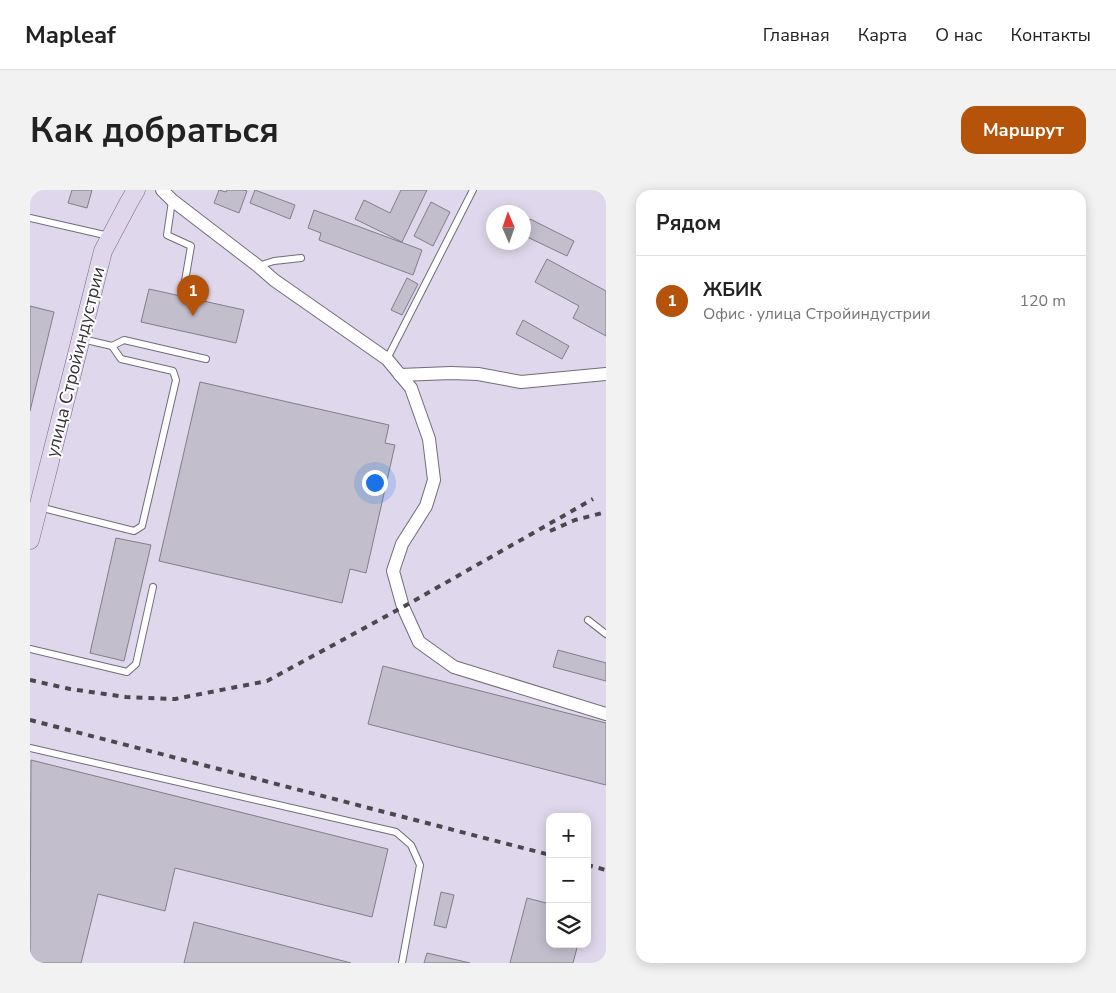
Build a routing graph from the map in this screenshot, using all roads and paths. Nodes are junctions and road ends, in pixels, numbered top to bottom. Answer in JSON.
{"nodes":[{"id":1,"x":136,"y":190,"type":"edge"},
{"id":2,"x":162,"y":190,"type":"edge"},
{"id":3,"x":473,"y":190,"type":"edge"},
{"id":4,"x":172,"y":200,"type":"junction"},
{"id":5,"x":30,"y":218,"type":"edge"},
{"id":6,"x":111,"y":237,"type":"junction"},
{"id":7,"x":302,"y":258,"type":"dead end"},
{"id":8,"x":258,"y":266,"type":"junction"},
{"id":9,"x":184,"y":287,"type":"dead end"},
{"id":10,"x":81,"y":338,"type":"junction"},
{"id":11,"x":112,"y":346,"type":"junction"},
{"id":12,"x":206,"y":359,"type":"dead end"},
{"id":13,"x":387,"y":359,"type":"junction"},
{"id":14,"x":606,"y":374,"type":"edge"},
{"id":15,"x":400,"y":375,"type":"junction"},
{"id":16,"x":38,"y":507,"type":"junction"},
{"id":17,"x":30,"y":540,"type":"edge"},
{"id":18,"x":153,"y":588,"type":"dead end"},
{"id":19,"x":588,"y":620,"type":"dead end"},
{"id":20,"x":606,"y":634,"type":"edge"},
{"id":21,"x":30,"y":649,"type":"edge"},
{"id":22,"x":606,"y":714,"type":"edge"},
{"id":23,"x":30,"y":748,"type":"edge"},
{"id":24,"x":402,"y":963,"type":"edge"}],
"edges":[{"from":1,"to":6,"type":"street","name":"улица Стройиндустрии"},
{"from":2,"to":4,"type":"street"},
{"from":3,"to":13,"type":"lane"},
{"from":4,"to":8,"type":"street"},
{"from":4,"to":9,"type":"lane"},
{"from":5,"to":6,"type":"lane"},
{"from":6,"to":10,"type":"street","name":"улица Стройиндустрии"},
{"from":7,"to":8,"type":"lane"},
{"from":8,"to":13,"type":"street"},
{"from":10,"to":11,"type":"lane"},
{"from":10,"to":16,"type":"street","name":"улица Стройиндустрии"},
{"from":11,"to":12,"type":"lane"},
{"from":11,"to":16,"type":"lane"},
{"from":13,"to":15,"type":"street"},
{"from":14,"to":15,"type":"street"},
{"from":15,"to":22,"type":"street"},
{"from":16,"to":17,"type":"street","name":"улица Стройиндустрии"},
{"from":18,"to":21,"type":"lane"},
{"from":19,"to":20,"type":"lane"},
{"from":23,"to":24,"type":"lane"}]}
